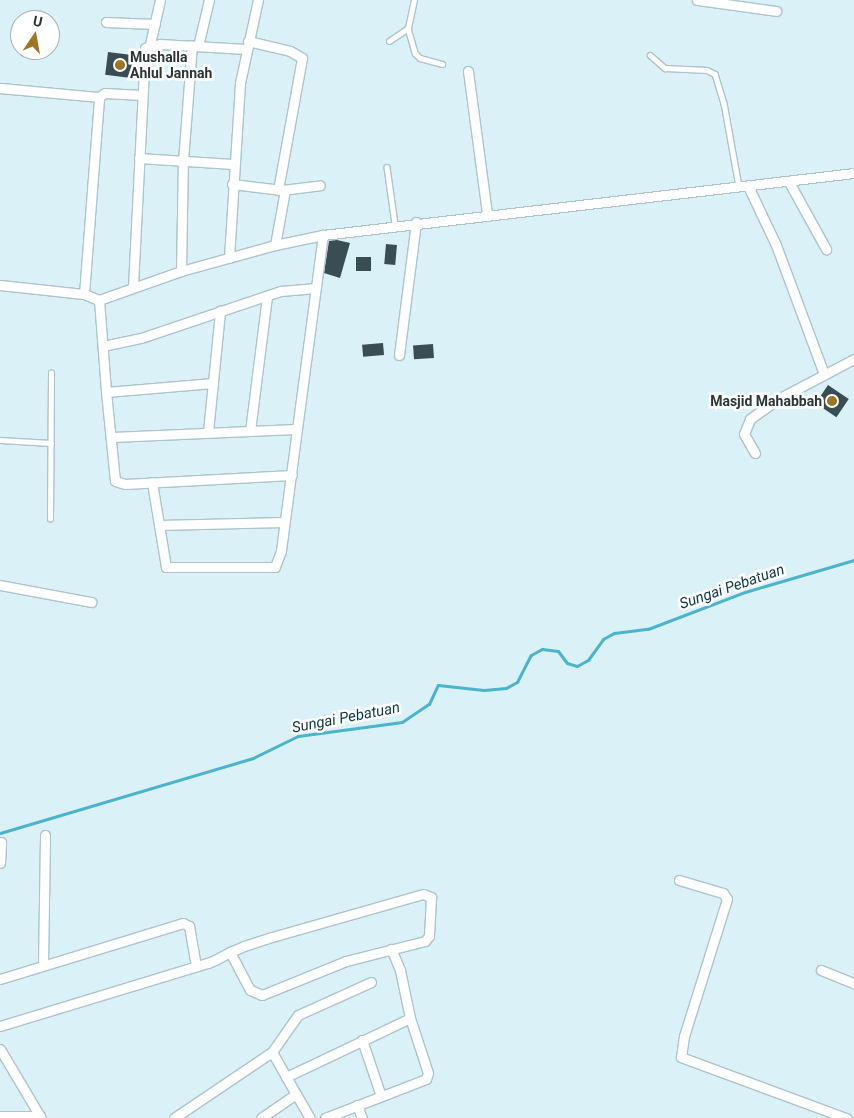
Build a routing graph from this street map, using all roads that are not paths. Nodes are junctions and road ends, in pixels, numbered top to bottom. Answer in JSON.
{"nodes":[{"id":1,"x":160,"y":0,"type":"edge"},
{"id":2,"x":209,"y":0,"type":"edge"},
{"id":3,"x":258,"y":0,"type":"edge"},
{"id":4,"x":414,"y":0,"type":"edge"},
{"id":5,"x":697,"y":0,"type":"edge"},
{"id":6,"x":776,"y":10,"type":"dead end"},
{"id":7,"x":106,"y":22,"type":"dead end"},
{"id":8,"x":155,"y":24,"type":"junction"},
{"id":9,"x":408,"y":28,"type":"junction"},
{"id":10,"x":389,"y":41,"type":"dead end"},
{"id":11,"x":150,"y":44,"type":"junction"},
{"id":12,"x":247,"y":45,"type":"junction"},
{"id":13,"x":195,"y":46,"type":"junction"},
{"id":14,"x":650,"y":55,"type":"dead end"},
{"id":15,"x":442,"y":64,"type":"dead end"},
{"id":16,"x":468,"y":71,"type":"dead end"},
{"id":17,"x":0,"y":88,"type":"edge"},
{"id":18,"x":142,"y":95,"type":"junction"},
{"id":19,"x":99,"y":97,"type":"junction"},
{"id":20,"x":139,"y":158,"type":"junction"},
{"id":21,"x":184,"y":161,"type":"junction"},
{"id":22,"x":233,"y":164,"type":"junction"},
{"id":23,"x":387,"y":167,"type":"dead end"},
{"id":24,"x":854,"y":173,"type":"edge"},
{"id":25,"x":789,"y":182,"type":"junction"},
{"id":26,"x":232,"y":184,"type":"junction"},
{"id":27,"x":320,"y":185,"type":"dead end"},
{"id":28,"x":744,"y":187,"type":"junction"},
{"id":29,"x":282,"y":190,"type":"junction"},
{"id":30,"x":487,"y":213,"type":"junction"},
{"id":31,"x":416,"y":222,"type":"junction"},
{"id":32,"x":396,"y":224,"type":"junction"},
{"id":33,"x":324,"y":235,"type":"junction"},
{"id":34,"x":275,"y":244,"type":"junction"},
{"id":35,"x":826,"y":249,"type":"dead end"},
{"id":36,"x":229,"y":258,"type":"junction"},
{"id":37,"x":180,"y":272,"type":"junction"},
{"id":38,"x":0,"y":285,"type":"edge"},
{"id":39,"x":133,"y":286,"type":"junction"},
{"id":40,"x":316,"y":288,"type":"junction"},
{"id":41,"x":84,"y":294,"type":"junction"},
{"id":42,"x":267,"y":296,"type":"junction"},
{"id":43,"x":99,"y":300,"type":"junction"},
{"id":44,"x":220,"y":311,"type":"junction"},
{"id":45,"x":103,"y":346,"type":"junction"},
{"id":46,"x":399,"y":355,"type":"dead end"},
{"id":47,"x":854,"y":359,"type":"edge"},
{"id":48,"x":51,"y":373,"type":"dead end"},
{"id":49,"x":824,"y":374,"type":"junction"},
{"id":50,"x":213,"y":383,"type":"junction"},
{"id":51,"x":106,"y":392,"type":"junction"},
{"id":52,"x":298,"y":429,"type":"junction"},
{"id":53,"x":250,"y":431,"type":"junction"},
{"id":54,"x":208,"y":432,"type":"junction"},
{"id":55,"x":111,"y":437,"type":"junction"},
{"id":56,"x":0,"y":440,"type":"edge"},
{"id":57,"x":51,"y":443,"type":"junction"},
{"id":58,"x":755,"y":454,"type":"dead end"},
{"id":59,"x":292,"y":475,"type":"junction"},
{"id":60,"x":152,"y":482,"type":"junction"},
{"id":61,"x":50,"y":519,"type":"dead end"},
{"id":62,"x":284,"y":522,"type":"junction"},
{"id":63,"x":159,"y":525,"type":"junction"},
{"id":64,"x":0,"y":586,"type":"edge"},
{"id":65,"x":91,"y":602,"type":"dead end"},
{"id":66,"x":45,"y":835,"type":"dead end"},
{"id":67,"x":1,"y":842,"type":"edge"},
{"id":68,"x":0,"y":863,"type":"edge"},
{"id":69,"x":679,"y":880,"type":"dead end"},
{"id":70,"x":391,"y":949,"type":"junction"},
{"id":71,"x":230,"y":952,"type":"junction"},
{"id":72,"x":43,"y":965,"type":"junction"},
{"id":73,"x":196,"y":966,"type":"junction"},
{"id":74,"x":822,"y":970,"type":"dead end"},
{"id":75,"x":0,"y":979,"type":"edge"},
{"id":76,"x":371,"y":982,"type":"dead end"},
{"id":77,"x":854,"y":983,"type":"edge"},
{"id":78,"x":410,"y":1018,"type":"junction"},
{"id":79,"x":0,"y":1026,"type":"edge"},
{"id":80,"x":362,"y":1040,"type":"junction"},
{"id":81,"x":0,"y":1049,"type":"edge"},
{"id":82,"x":272,"y":1052,"type":"junction"},
{"id":83,"x":286,"y":1076,"type":"junction"},
{"id":84,"x":296,"y":1094,"type":"junction"},
{"id":85,"x":381,"y":1096,"type":"junction"},
{"id":86,"x":357,"y":1105,"type":"junction"},
{"id":87,"x":0,"y":1116,"type":"edge"},
{"id":88,"x":40,"y":1117,"type":"edge"},
{"id":89,"x":174,"y":1118,"type":"edge"},
{"id":90,"x":260,"y":1118,"type":"edge"},
{"id":91,"x":310,"y":1118,"type":"edge"},
{"id":92,"x":325,"y":1118,"type":"edge"},
{"id":93,"x":362,"y":1118,"type":"edge"},
{"id":94,"x":843,"y":1118,"type":"edge"}],
"edges":[{"from":1,"to":8,"type":"street"},
{"from":2,"to":13,"type":"street"},
{"from":3,"to":12,"type":"street"},
{"from":4,"to":9,"type":"lane"},
{"from":5,"to":6,"type":"street"},
{"from":7,"to":8,"type":"street"},
{"from":8,"to":11,"type":"street"},
{"from":9,"to":10,"type":"lane"},
{"from":9,"to":15,"type":"lane"},
{"from":11,"to":13,"type":"street"},
{"from":11,"to":18,"type":"street"},
{"from":12,"to":13,"type":"street"},
{"from":12,"to":22,"type":"street"},
{"from":12,"to":29,"type":"street"},
{"from":13,"to":21,"type":"street"},
{"from":14,"to":28,"type":"lane"},
{"from":16,"to":30,"type":"street"},
{"from":17,"to":19,"type":"street"},
{"from":18,"to":19,"type":"street"},
{"from":18,"to":20,"type":"street"},
{"from":19,"to":41,"type":"street"},
{"from":20,"to":21,"type":"street"},
{"from":20,"to":39,"type":"street"},
{"from":21,"to":22,"type":"street"},
{"from":21,"to":37,"type":"street"},
{"from":22,"to":26,"type":"street"},
{"from":23,"to":32,"type":"lane"},
{"from":24,"to":25,"type":"street"},
{"from":25,"to":28,"type":"street"},
{"from":25,"to":35,"type":"street"},
{"from":26,"to":29,"type":"street"},
{"from":26,"to":36,"type":"street"},
{"from":27,"to":29,"type":"street"},
{"from":28,"to":30,"type":"street"},
{"from":28,"to":49,"type":"street"},
{"from":29,"to":34,"type":"street"},
{"from":30,"to":31,"type":"street"},
{"from":31,"to":32,"type":"street"},
{"from":31,"to":46,"type":"street"},
{"from":32,"to":33,"type":"street"},
{"from":33,"to":34,"type":"street"},
{"from":33,"to":40,"type":"street"},
{"from":34,"to":36,"type":"street"},
{"from":36,"to":37,"type":"street"},
{"from":37,"to":39,"type":"street"},
{"from":38,"to":41,"type":"street"},
{"from":39,"to":43,"type":"street"},
{"from":40,"to":42,"type":"street"},
{"from":40,"to":52,"type":"street"},
{"from":41,"to":43,"type":"street"},
{"from":42,"to":44,"type":"street"},
{"from":42,"to":53,"type":"street"},
{"from":43,"to":45,"type":"street"},
{"from":44,"to":45,"type":"street"},
{"from":44,"to":50,"type":"street"},
{"from":45,"to":51,"type":"street"},
{"from":47,"to":49,"type":"street"},
{"from":48,"to":57,"type":"lane"},
{"from":49,"to":58,"type":"street"},
{"from":50,"to":51,"type":"street"},
{"from":50,"to":54,"type":"street"},
{"from":51,"to":55,"type":"street"},
{"from":52,"to":53,"type":"street"},
{"from":52,"to":59,"type":"street"},
{"from":53,"to":54,"type":"street"},
{"from":54,"to":55,"type":"street"},
{"from":55,"to":60,"type":"street"},
{"from":56,"to":57,"type":"lane"},
{"from":57,"to":61,"type":"lane"},
{"from":59,"to":60,"type":"street"},
{"from":59,"to":62,"type":"street"},
{"from":60,"to":63,"type":"street"},
{"from":62,"to":63,"type":"street"},
{"from":62,"to":63,"type":"street"},
{"from":64,"to":65,"type":"street"},
{"from":66,"to":72,"type":"street"},
{"from":67,"to":68,"type":"street"},
{"from":69,"to":94,"type":"street"},
{"from":70,"to":71,"type":"street"},
{"from":70,"to":71,"type":"street"},
{"from":70,"to":78,"type":"street"},
{"from":71,"to":73,"type":"street"},
{"from":72,"to":73,"type":"street"},
{"from":72,"to":75,"type":"street"},
{"from":73,"to":79,"type":"street"},
{"from":74,"to":77,"type":"street"},
{"from":76,"to":82,"type":"street"},
{"from":78,"to":80,"type":"street"},
{"from":78,"to":85,"type":"street"},
{"from":80,"to":83,"type":"street"},
{"from":80,"to":85,"type":"street"},
{"from":81,"to":88,"type":"street"},
{"from":82,"to":83,"type":"street"},
{"from":82,"to":89,"type":"street"},
{"from":83,"to":84,"type":"street"},
{"from":84,"to":90,"type":"street"},
{"from":84,"to":91,"type":"street"},
{"from":85,"to":86,"type":"street"},
{"from":86,"to":92,"type":"street"},
{"from":86,"to":93,"type":"street"},
{"from":87,"to":88,"type":"street"}]}
